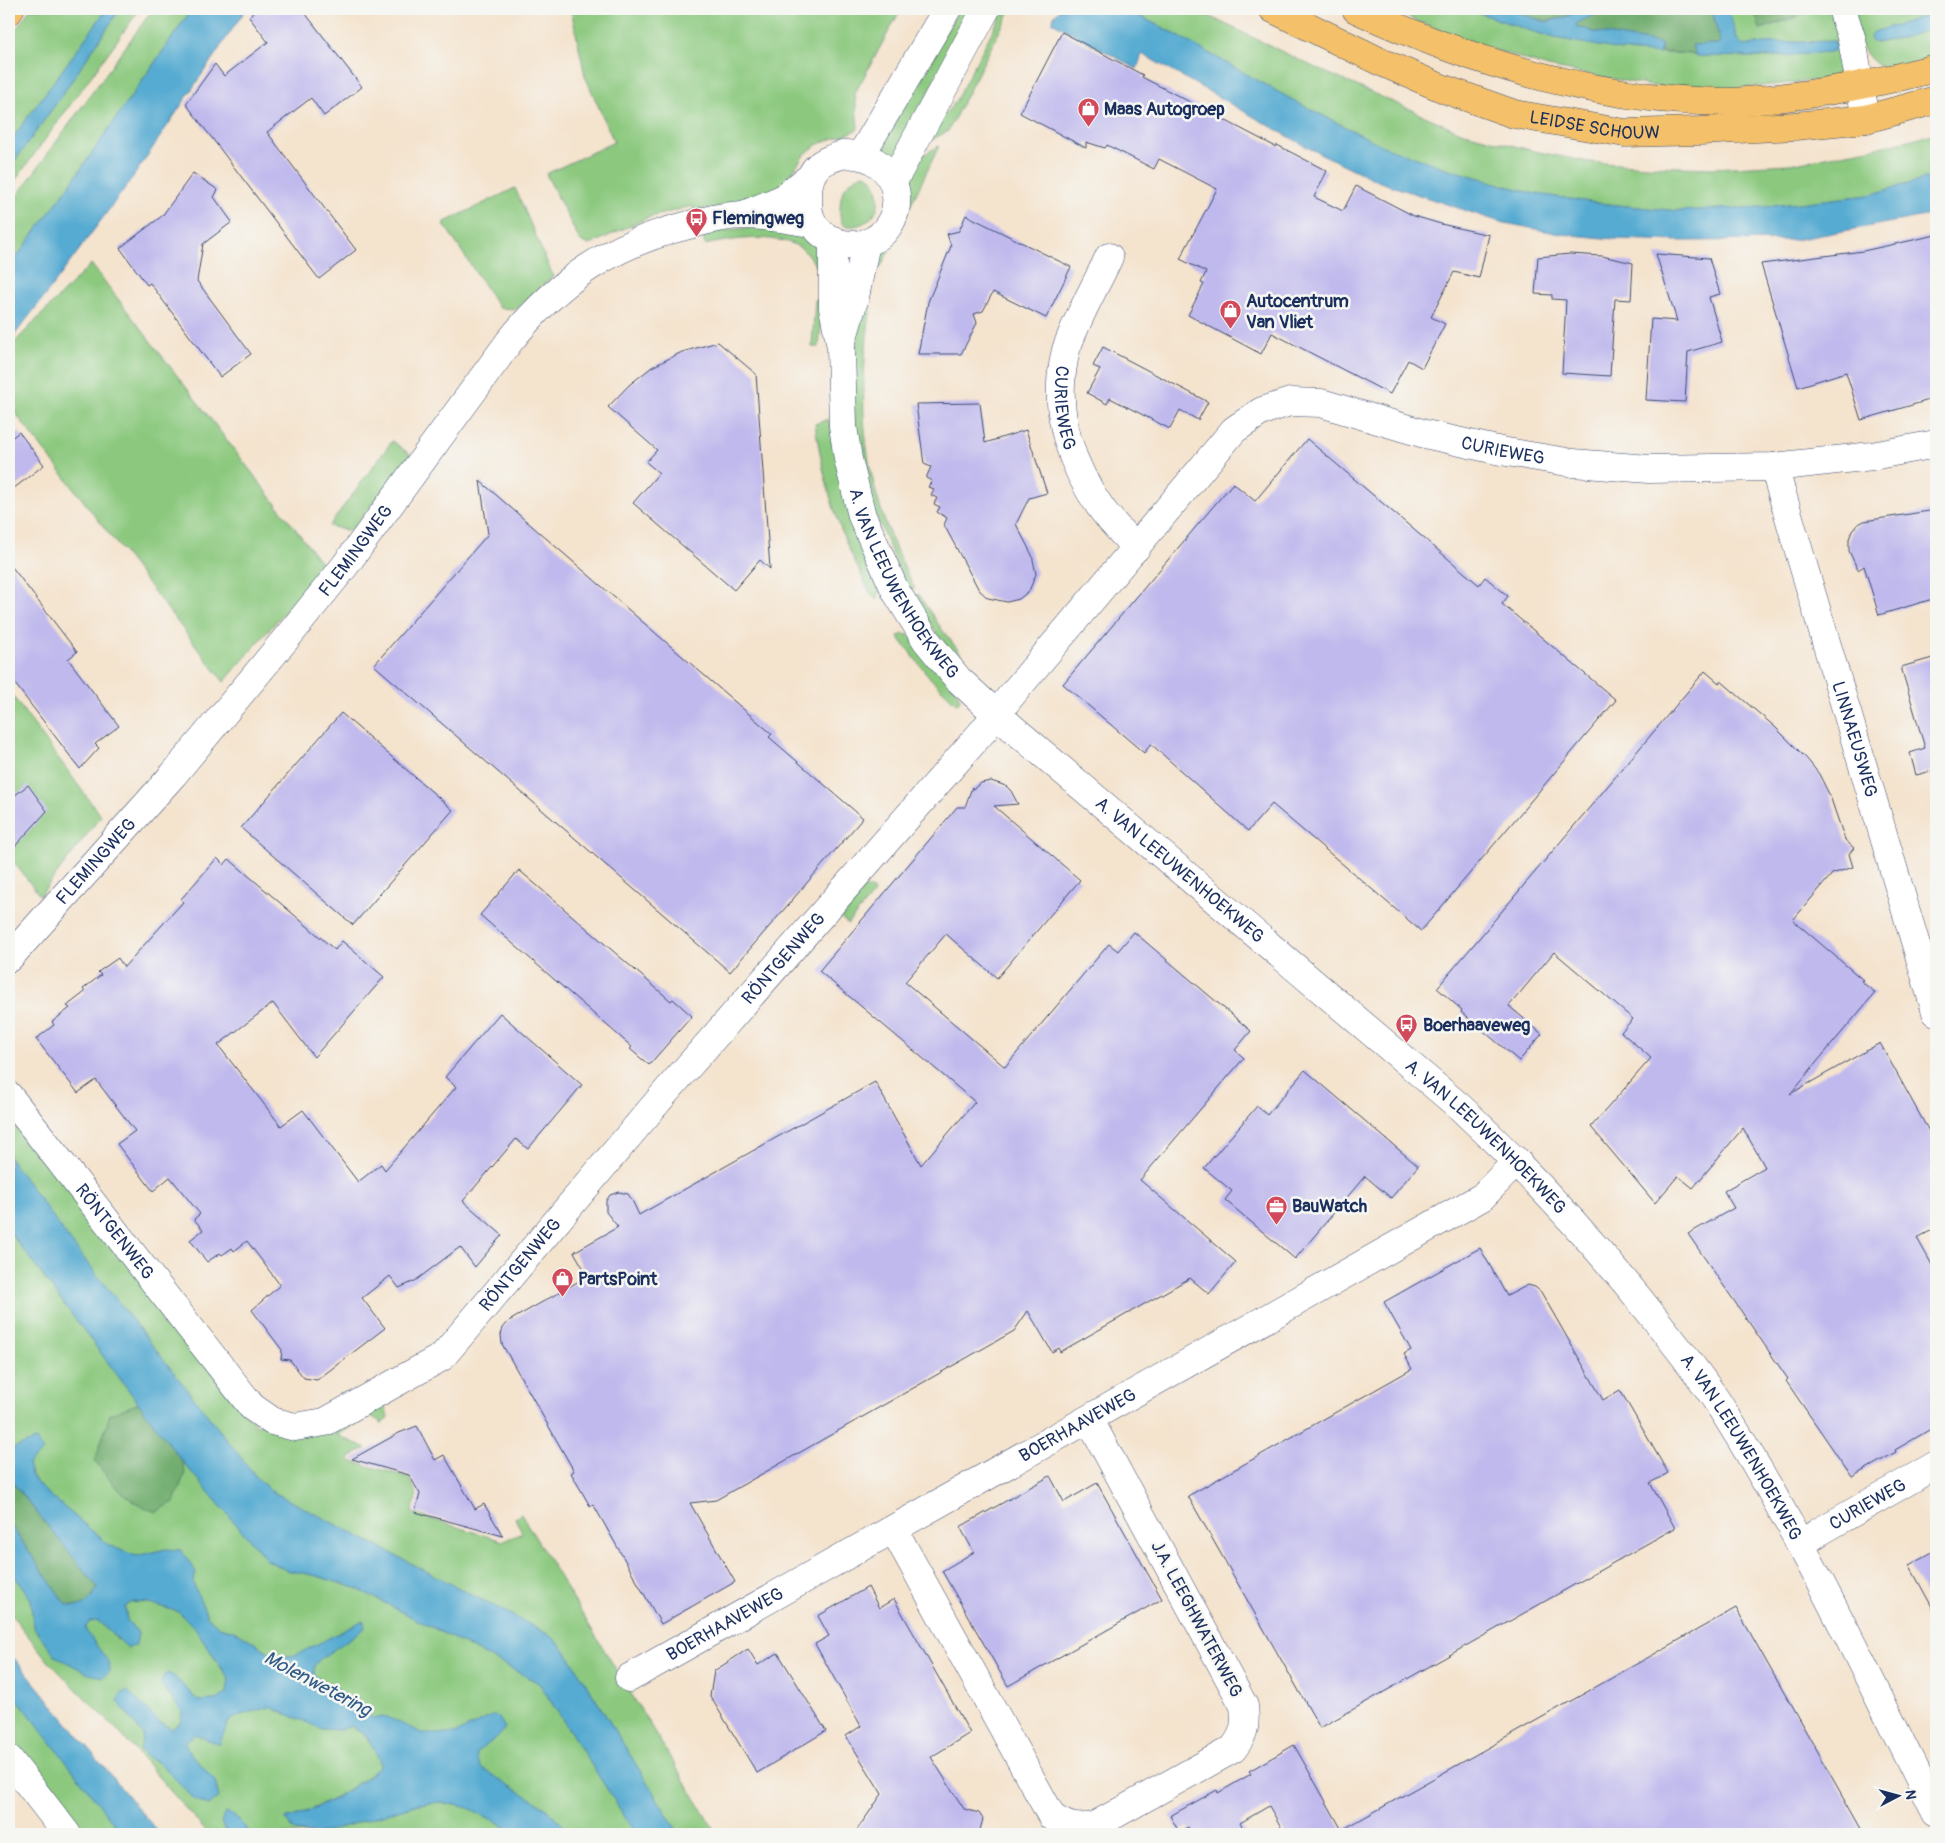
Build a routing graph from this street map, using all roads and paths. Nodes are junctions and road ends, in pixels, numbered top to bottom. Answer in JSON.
{"nodes":[{"id":1,"x":947,"y":9,"type":"edge"},
{"id":2,"x":986,"y":9,"type":"edge"},
{"id":3,"x":1273,"y":9,"type":"edge"},
{"id":4,"x":1356,"y":9,"type":"edge"},
{"id":5,"x":1842,"y":9,"type":"edge"},
{"id":6,"x":1936,"y":68,"type":"edge"},
{"id":7,"x":1861,"y":85,"type":"junction"},
{"id":8,"x":1936,"y":100,"type":"edge"},
{"id":9,"x":1866,"y":119,"type":"junction"},
{"id":10,"x":862,"y":156,"type":"junction"},
{"id":11,"x":809,"y":178,"type":"junction"},
{"id":12,"x":893,"y":182,"type":"junction"},
{"id":13,"x":744,"y":215,"type":"junction"},
{"id":14,"x":823,"y":231,"type":"junction"},
{"id":15,"x":866,"y":244,"type":"junction"},
{"id":16,"x":1109,"y":258,"type":"dead end"},
{"id":17,"x":841,"y":347,"type":"junction"},
{"id":18,"x":1936,"y":444,"type":"edge"},
{"id":19,"x":1774,"y":467,"type":"junction"},
{"id":20,"x":1136,"y":548,"type":"junction"},
{"id":21,"x":996,"y":714,"type":"junction"},
{"id":22,"x":9,"y":958,"type":"edge"},
{"id":23,"x":1936,"y":1012,"type":"edge"},
{"id":24,"x":9,"y":1096,"type":"edge"},
{"id":25,"x":1517,"y":1161,"type":"junction"},
{"id":26,"x":1089,"y":1419,"type":"junction"},
{"id":27,"x":1936,"y":1465,"type":"edge"},
{"id":28,"x":894,"y":1530,"type":"junction"},
{"id":29,"x":1800,"y":1545,"type":"junction"},
{"id":30,"x":629,"y":1678,"type":"dead end"},
{"id":31,"x":9,"y":1759,"type":"edge"},
{"id":32,"x":1936,"y":1812,"type":"edge"},
{"id":33,"x":66,"y":1834,"type":"edge"}],
"edges":[{"from":1,"to":10,"type":"street"},
{"from":2,"to":12,"type":"street"},
{"from":3,"to":9,"type":"main road","name":"LEIDSE SCHOUW"},
{"from":4,"to":7,"type":"main road","name":"LEIDSE SCHOUW"},
{"from":5,"to":7,"type":"street"},
{"from":6,"to":7,"type":"main road","name":"LEIDSE SCHOUW"},
{"from":7,"to":9,"type":"street"},
{"from":8,"to":9,"type":"main road","name":"LEIDSE SCHOUW"},
{"from":10,"to":11,"type":"street"},
{"from":10,"to":12,"type":"street"},
{"from":11,"to":13,"type":"street","name":"FLEMINGWEG"},
{"from":11,"to":14,"type":"street"},
{"from":12,"to":15,"type":"street"},
{"from":13,"to":14,"type":"street","name":"FLEMINGWEG"},
{"from":13,"to":22,"type":"street","name":"FLEMINGWEG"},
{"from":14,"to":15,"type":"street"},
{"from":14,"to":17,"type":"street","name":"A. VAN LEEUWENHOEKWEG"},
{"from":15,"to":17,"type":"street","name":"A. VAN LEEUWENHOEKWEG"},
{"from":16,"to":20,"type":"street","name":"CURIEWEG"},
{"from":17,"to":21,"type":"street","name":"A. VAN LEEUWENHOEKWEG"},
{"from":18,"to":19,"type":"street","name":"CURIEWEG"},
{"from":19,"to":20,"type":"street","name":"CURIEWEG"},
{"from":19,"to":23,"type":"street","name":"LINNAEUSWEG"},
{"from":20,"to":21,"type":"street","name":"CURIEWEG"},
{"from":21,"to":24,"type":"street","name":"RÖNTGENWEG"},
{"from":21,"to":25,"type":"street","name":"A. VAN LEEUWENHOEKWEG"},
{"from":25,"to":26,"type":"street","name":"BOERHAAVEWEG"},
{"from":25,"to":29,"type":"street","name":"A. VAN LEEUWENHOEKWEG"},
{"from":26,"to":28,"type":"street","name":"BOERHAAVEWEG"},
{"from":26,"to":28,"type":"street","name":"J.A. LEEGHWATERWEG"},
{"from":27,"to":29,"type":"street","name":"CURIEWEG"},
{"from":28,"to":30,"type":"street","name":"BOERHAAVEWEG"},
{"from":29,"to":32,"type":"street","name":"A. VAN LEEUWENHOEKWEG"},
{"from":31,"to":33,"type":"street"}]}
